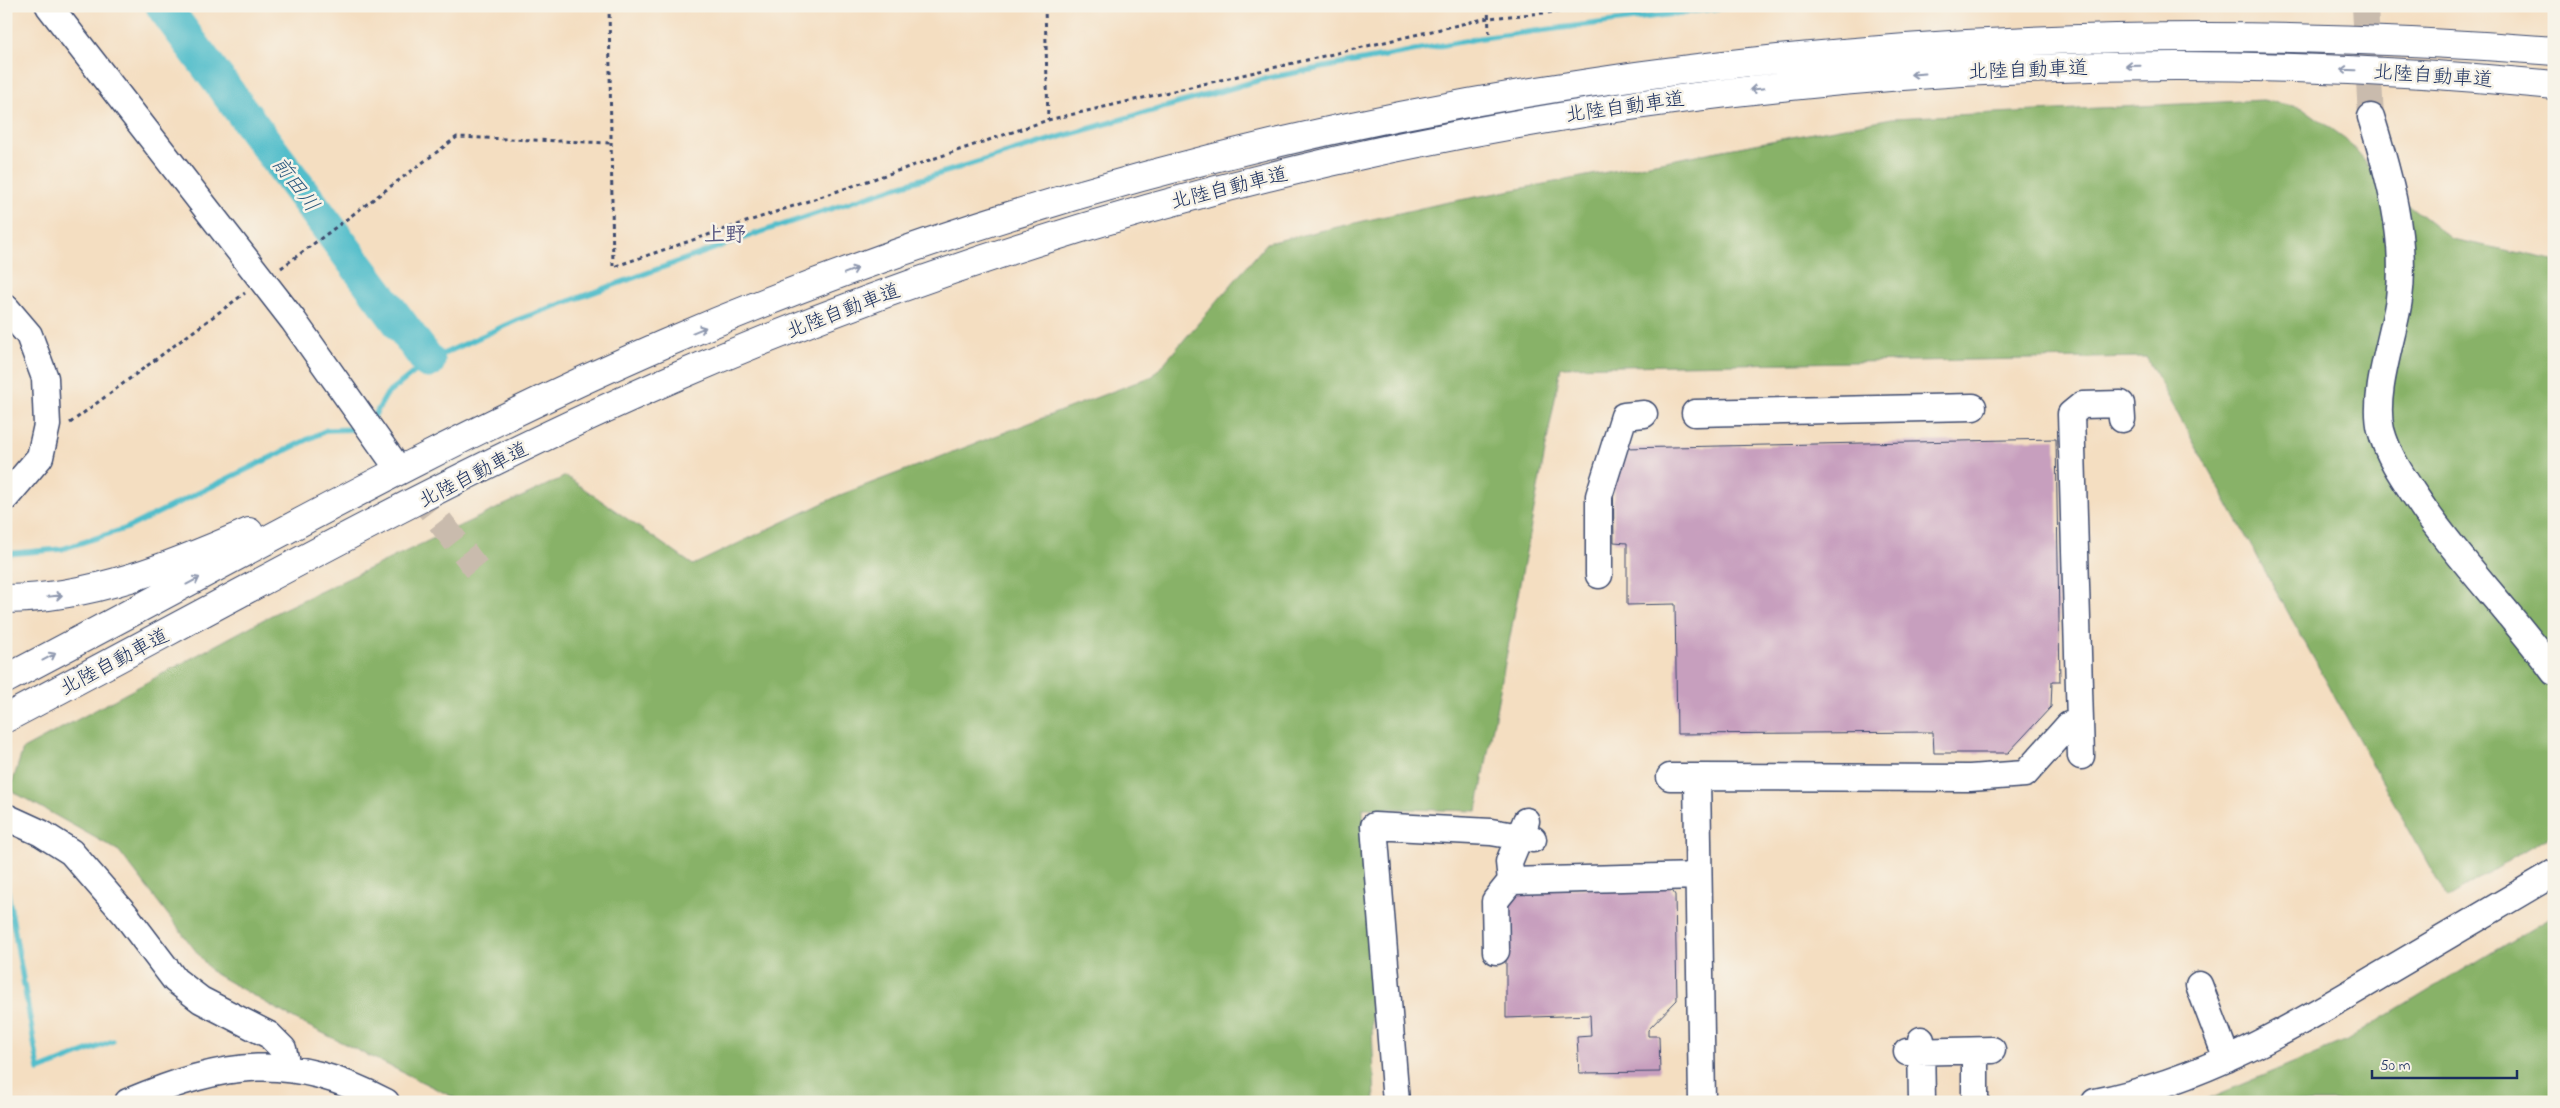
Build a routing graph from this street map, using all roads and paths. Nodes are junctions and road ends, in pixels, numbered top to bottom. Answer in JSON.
{"nodes":[{"id":1,"x":50,"y":6,"type":"edge"},
{"id":2,"x":609,"y":6,"type":"edge"},
{"id":3,"x":1045,"y":6,"type":"edge"},
{"id":4,"x":1488,"y":6,"type":"edge"},
{"id":5,"x":1622,"y":6,"type":"edge"},
{"id":6,"x":1488,"y":18,"type":"junction"},
{"id":7,"x":1488,"y":33,"type":"dead end"},
{"id":8,"x":2554,"y":50,"type":"edge"},
{"id":9,"x":2554,"y":84,"type":"edge"},
{"id":10,"x":2371,"y":117,"type":"tunnel mouth"},
{"id":11,"x":1048,"y":120,"type":"junction"},
{"id":12,"x":611,"y":143,"type":"junction"},
{"id":13,"x":262,"y":281,"type":"junction"},
{"id":14,"x":6,"y":308,"type":"edge"},
{"id":15,"x":664,"y":344,"type":"junction"},
{"id":16,"x":1973,"y":408,"type":"dead end"},
{"id":17,"x":1695,"y":413,"type":"dead end"},
{"id":18,"x":1644,"y":414,"type":"dead end"},
{"id":19,"x":2122,"y":419,"type":"dead end"},
{"id":20,"x":43,"y":443,"type":"junction"},
{"id":21,"x":392,"y":460,"type":"tunnel mouth"},
{"id":22,"x":6,"y":497,"type":"edge"},
{"id":23,"x":1599,"y":575,"type":"dead end"},
{"id":24,"x":6,"y":599,"type":"edge"},
{"id":25,"x":135,"y":650,"type":"junction"},
{"id":26,"x":2554,"y":672,"type":"edge"},
{"id":27,"x":6,"y":679,"type":"edge"},
{"id":28,"x":6,"y":718,"type":"edge"},
{"id":29,"x":2079,"y":725,"type":"junction"},
{"id":30,"x":6,"y":732,"type":"edge"},
{"id":31,"x":2081,"y":756,"type":"dead end"},
{"id":32,"x":1670,"y":777,"type":"dead end"},
{"id":33,"x":1697,"y":777,"type":"junction"},
{"id":34,"x":6,"y":817,"type":"edge"},
{"id":35,"x":2554,"y":873,"type":"edge"},
{"id":36,"x":1698,"y":876,"type":"junction"},
{"id":37,"x":1511,"y":881,"type":"junction"},
{"id":38,"x":1496,"y":951,"type":"dead end"},
{"id":39,"x":2203,"y":994,"type":"dead end"},
{"id":40,"x":2227,"y":1059,"type":"junction"},
{"id":41,"x":287,"y":1067,"type":"junction"},
{"id":42,"x":128,"y":1102,"type":"edge"},
{"id":43,"x":386,"y":1102,"type":"edge"},
{"id":44,"x":1396,"y":1102,"type":"edge"},
{"id":45,"x":1702,"y":1102,"type":"edge"},
{"id":46,"x":1922,"y":1102,"type":"edge"},
{"id":47,"x":1975,"y":1102,"type":"edge"},
{"id":48,"x":2095,"y":1102,"type":"edge"}],
"edges":[{"from":1,"to":13,"type":"street"},
{"from":2,"to":12,"type":"path"},
{"from":3,"to":11,"type":"path"},
{"from":4,"to":6,"type":"path"},
{"from":5,"to":6,"type":"path"},
{"from":6,"to":7,"type":"path"},
{"from":6,"to":11,"type":"path"},
{"from":15,"to":8,"type":"highway","name":"北陸自動車道","one_way":true},
{"from":9,"to":25,"type":"highway","name":"北陸自動車道","one_way":true},
{"from":10,"to":26,"type":"street"},
{"from":11,"to":12,"type":"path"},
{"from":12,"to":13,"type":"path"},
{"from":13,"to":20,"type":"path"},
{"from":13,"to":21,"type":"street"},
{"from":14,"to":20,"type":"street"},
{"from":24,"to":15,"type":"highway","one_way":true},
{"from":27,"to":15,"type":"highway","name":"北陸自動車道","one_way":true},
{"from":16,"to":17,"type":"street"},
{"from":18,"to":23,"type":"street"},
{"from":19,"to":29,"type":"street"},
{"from":20,"to":22,"type":"street"},
{"from":25,"to":28,"type":"highway","name":"北陸自動車道"},
{"from":25,"to":30,"type":"highway"},
{"from":29,"to":31,"type":"street"},
{"from":29,"to":33,"type":"street"},
{"from":32,"to":33,"type":"street"},
{"from":33,"to":36,"type":"street"},
{"from":34,"to":41,"type":"street"},
{"from":35,"to":40,"type":"street"},
{"from":36,"to":37,"type":"street"},
{"from":36,"to":45,"type":"street"},
{"from":37,"to":38,"type":"street"},
{"from":37,"to":44,"type":"street"},
{"from":39,"to":40,"type":"street"},
{"from":40,"to":48,"type":"street"},
{"from":41,"to":42,"type":"street"},
{"from":41,"to":43,"type":"street"},
{"from":46,"to":47,"type":"street"}]}
